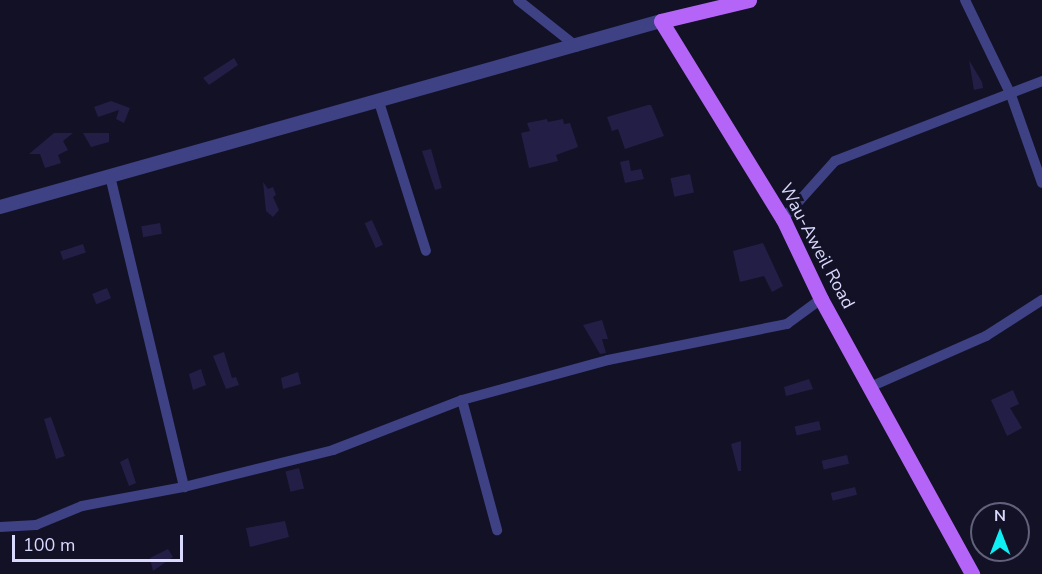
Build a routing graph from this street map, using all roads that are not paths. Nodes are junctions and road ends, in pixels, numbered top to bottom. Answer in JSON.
{"nodes":[{"id":1,"x":518,"y":0,"type":"edge"},
{"id":2,"x":749,"y":0,"type":"edge"},
{"id":3,"x":965,"y":0,"type":"edge"},
{"id":4,"x":661,"y":21,"type":"junction"},
{"id":5,"x":577,"y":47,"type":"junction"},
{"id":6,"x":1042,"y":81,"type":"edge"},
{"id":7,"x":1011,"y":95,"type":"junction"},
{"id":8,"x":379,"y":102,"type":"junction"},
{"id":9,"x":110,"y":176,"type":"junction"},
{"id":10,"x":1042,"y":183,"type":"edge"},
{"id":11,"x":0,"y":207,"type":"edge"},
{"id":12,"x":783,"y":219,"type":"junction"},
{"id":13,"x":426,"y":251,"type":"dead end"},
{"id":14,"x":821,"y":299,"type":"junction"},
{"id":15,"x":1042,"y":300,"type":"edge"},
{"id":16,"x":870,"y":387,"type":"junction"},
{"id":17,"x":462,"y":400,"type":"junction"},
{"id":18,"x":184,"y":487,"type":"junction"},
{"id":19,"x":0,"y":527,"type":"edge"},
{"id":20,"x":496,"y":530,"type":"dead end"},
{"id":21,"x":972,"y":574,"type":"edge"}],
"edges":[{"from":1,"to":5,"type":"street"},
{"from":2,"to":4,"type":"main road"},
{"from":3,"to":7,"type":"street"},
{"from":4,"to":5,"type":"street"},
{"from":4,"to":12,"type":"main road","name":"Wau-Aweil Road"},
{"from":5,"to":8,"type":"street"},
{"from":6,"to":7,"type":"street"},
{"from":7,"to":10,"type":"street"},
{"from":7,"to":12,"type":"street"},
{"from":8,"to":9,"type":"street"},
{"from":8,"to":13,"type":"street"},
{"from":9,"to":11,"type":"street"},
{"from":9,"to":18,"type":"street"},
{"from":12,"to":14,"type":"main road","name":"Wau-Aweil Road"},
{"from":14,"to":16,"type":"main road","name":"Wau-Aweil Road"},
{"from":14,"to":17,"type":"street"},
{"from":15,"to":16,"type":"street"},
{"from":16,"to":21,"type":"main road","name":"Wau-Aweil Road"},
{"from":17,"to":18,"type":"street"},
{"from":17,"to":20,"type":"street"},
{"from":18,"to":19,"type":"street"}]}
